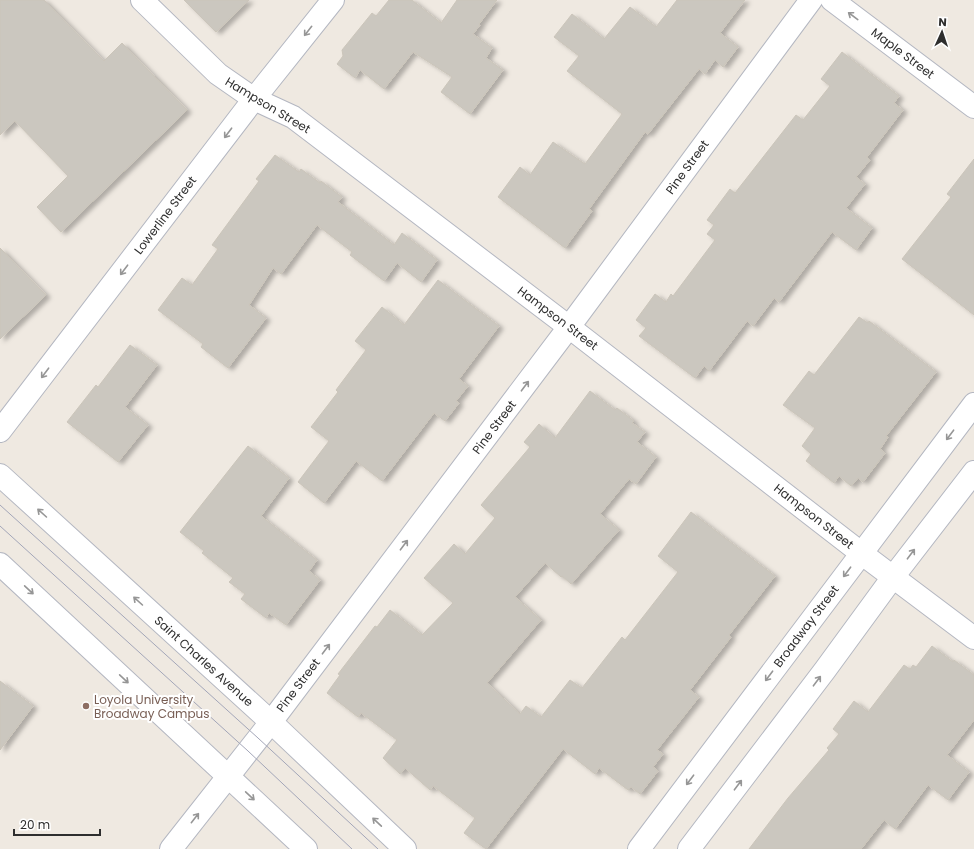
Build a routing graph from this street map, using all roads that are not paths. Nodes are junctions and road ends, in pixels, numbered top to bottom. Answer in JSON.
{"nodes":[{"id":1,"x":142,"y":0,"type":"edge"},
{"id":2,"x":333,"y":0,"type":"edge"},
{"id":3,"x":811,"y":0,"type":"edge"},
{"id":4,"x":832,"y":0,"type":"edge"},
{"id":5,"x":254,"y":99,"type":"junction"},
{"id":6,"x":974,"y":107,"type":"edge"},
{"id":7,"x":570,"y":327,"type":"junction"},
{"id":8,"x":974,"y":404,"type":"edge"},
{"id":9,"x":0,"y":431,"type":"edge"},
{"id":10,"x":974,"y":472,"type":"edge"},
{"id":11,"x":0,"y":475,"type":"edge"},
{"id":12,"x":861,"y":553,"type":"junction"},
{"id":13,"x":0,"y":564,"type":"edge"},
{"id":14,"x":893,"y":577,"type":"junction"},
{"id":15,"x":974,"y":638,"type":"edge"},
{"id":16,"x":271,"y":722,"type":"junction"},
{"id":17,"x":228,"y":776,"type":"junction"},
{"id":18,"x":171,"y":849,"type":"edge"},
{"id":19,"x":306,"y":849,"type":"edge"},
{"id":20,"x":405,"y":849,"type":"edge"},
{"id":21,"x":639,"y":849,"type":"edge"},
{"id":22,"x":689,"y":849,"type":"edge"}],
"edges":[{"from":1,"to":5,"type":"street","name":"Hampson Street"},
{"from":2,"to":5,"type":"street","name":"Lowerline Street","one_way":true},
{"from":3,"to":7,"type":"street","name":"Pine Street"},
{"from":6,"to":4,"type":"street","name":"Maple Street","one_way":true},
{"from":5,"to":7,"type":"street","name":"Hampson Street"},
{"from":5,"to":9,"type":"street","name":"Lowerline Street","one_way":true},
{"from":7,"to":12,"type":"street","name":"Hampson Street"},
{"from":16,"to":7,"type":"street","name":"Pine Street","one_way":true},
{"from":8,"to":12,"type":"street","name":"Broadway Street","one_way":true},
{"from":14,"to":10,"type":"street","one_way":true},
{"from":16,"to":11,"type":"street","name":"Saint Charles Avenue","one_way":true},
{"from":12,"to":14,"type":"street","name":"Hampson Street"},
{"from":12,"to":21,"type":"street","name":"Broadway Street","one_way":true},
{"from":13,"to":17,"type":"street","one_way":true},
{"from":14,"to":15,"type":"street","name":"Hampson Street"},
{"from":22,"to":14,"type":"street","one_way":true},
{"from":16,"to":17,"type":"street","name":"Pine Street"},
{"from":20,"to":16,"type":"street","name":"Saint Charles Avenue","one_way":true},
{"from":18,"to":17,"type":"street","name":"Pine Street","one_way":true},
{"from":17,"to":19,"type":"street","one_way":true}]}
